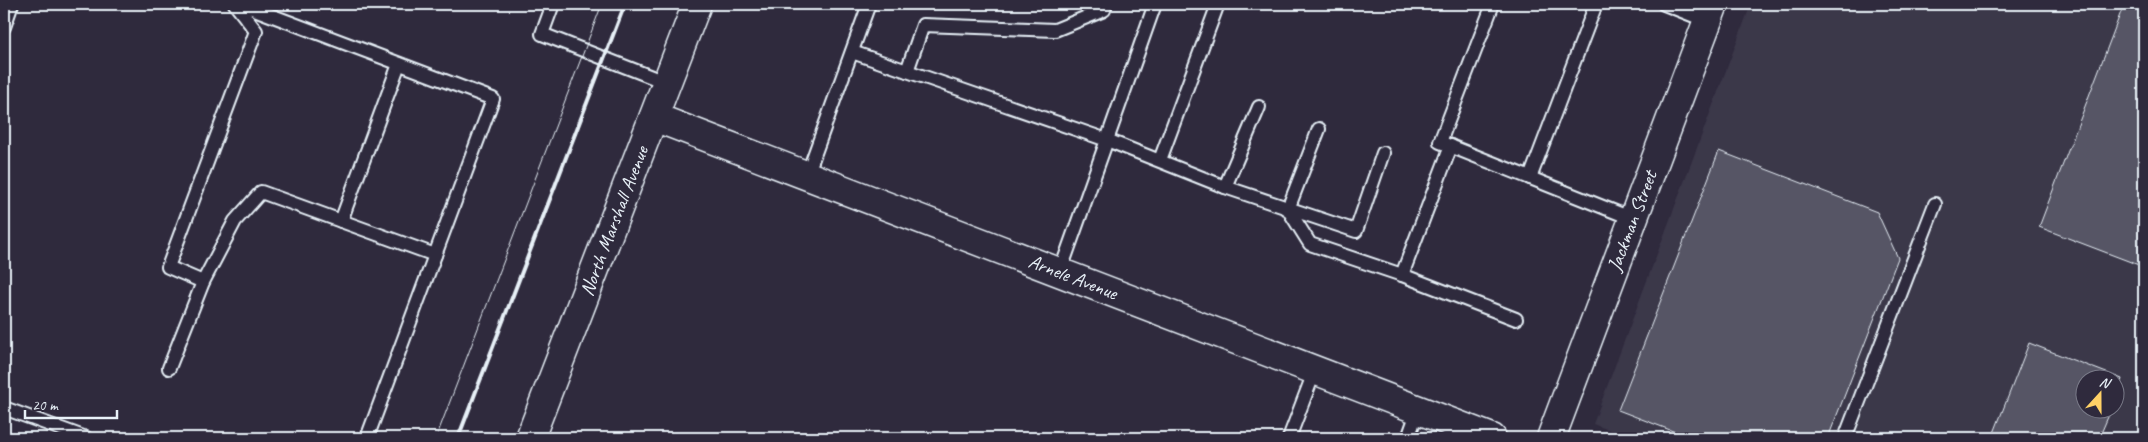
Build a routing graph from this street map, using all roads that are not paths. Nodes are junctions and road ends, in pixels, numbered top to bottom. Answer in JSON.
{"nodes":[{"id":1,"x":12,"y":4,"type":"edge"},
{"id":2,"x":235,"y":4,"type":"edge"},
{"id":3,"x":241,"y":4,"type":"edge"},
{"id":4,"x":553,"y":4,"type":"edge"},
{"id":5,"x":697,"y":4,"type":"edge"},
{"id":6,"x":869,"y":4,"type":"edge"},
{"id":7,"x":1106,"y":4,"type":"edge"},
{"id":8,"x":1155,"y":4,"type":"edge"},
{"id":9,"x":1218,"y":4,"type":"edge"},
{"id":10,"x":1492,"y":4,"type":"edge"},
{"id":11,"x":1596,"y":4,"type":"edge"},
{"id":12,"x":1664,"y":4,"type":"edge"},
{"id":13,"x":1710,"y":12,"type":"edge"},
{"id":14,"x":4,"y":27,"type":"edge"},
{"id":15,"x":852,"y":52,"type":"junction"},
{"id":16,"x":400,"y":64,"type":"junction"},
{"id":17,"x":906,"y":71,"type":"junction"},
{"id":18,"x":667,"y":84,"type":"junction"},
{"id":19,"x":1259,"y":107,"type":"dead end"},
{"id":20,"x":654,"y":117,"type":"junction"},
{"id":21,"x":1319,"y":129,"type":"dead end"},
{"id":22,"x":1107,"y":140,"type":"junction"},
{"id":23,"x":1451,"y":146,"type":"junction"},
{"id":24,"x":1383,"y":153,"type":"dead end"},
{"id":25,"x":1160,"y":160,"type":"junction"},
{"id":26,"x":807,"y":175,"type":"junction"},
{"id":27,"x":1530,"y":178,"type":"junction"},
{"id":28,"x":1225,"y":187,"type":"junction"},
{"id":29,"x":1935,"y":204,"type":"dead end"},
{"id":30,"x":1288,"y":209,"type":"junction"},
{"id":31,"x":1633,"y":220,"type":"junction"},
{"id":32,"x":341,"y":221,"type":"junction"},
{"id":33,"x":435,"y":255,"type":"junction"},
{"id":34,"x":1060,"y":272,"type":"junction"},
{"id":35,"x":1402,"y":276,"type":"junction"},
{"id":36,"x":203,"y":282,"type":"junction"},
{"id":37,"x":1516,"y":320,"type":"dead end"},
{"id":38,"x":169,"y":368,"type":"dead end"},
{"id":39,"x":1315,"y":370,"type":"junction"},
{"id":40,"x":4,"y":408,"type":"edge"},
{"id":41,"x":1418,"y":410,"type":"junction"},
{"id":42,"x":86,"y":438,"type":"edge"},
{"id":43,"x":367,"y":438,"type":"edge"},
{"id":44,"x":530,"y":438,"type":"edge"},
{"id":45,"x":1289,"y":438,"type":"edge"},
{"id":46,"x":1408,"y":438,"type":"edge"},
{"id":47,"x":1492,"y":438,"type":"edge"},
{"id":48,"x":1551,"y":438,"type":"edge"},
{"id":49,"x":1845,"y":438,"type":"edge"}],
"edges":[{"from":1,"to":14,"type":"lane"},
{"from":2,"to":36,"type":"lane"},
{"from":3,"to":16,"type":"lane"},
{"from":4,"to":18,"type":"lane"},
{"from":5,"to":18,"type":"street","name":"North Marshall Avenue"},
{"from":6,"to":15,"type":"lane"},
{"from":7,"to":17,"type":"lane"},
{"from":8,"to":22,"type":"lane"},
{"from":9,"to":25,"type":"lane"},
{"from":10,"to":23,"type":"lane"},
{"from":11,"to":27,"type":"lane"},
{"from":12,"to":13,"type":"lane"},
{"from":13,"to":31,"type":"street","name":"Jackman Street"},
{"from":15,"to":17,"type":"lane"},
{"from":15,"to":26,"type":"lane"},
{"from":16,"to":32,"type":"lane"},
{"from":16,"to":33,"type":"lane"},
{"from":17,"to":22,"type":"lane"},
{"from":18,"to":20,"type":"street","name":"North Marshall Avenue"},
{"from":19,"to":28,"type":"lane"},
{"from":20,"to":26,"type":"street","name":"Arnele Avenue"},
{"from":20,"to":44,"type":"street","name":"North Marshall Avenue"},
{"from":21,"to":30,"type":"lane"},
{"from":22,"to":25,"type":"lane"},
{"from":22,"to":34,"type":"lane"},
{"from":23,"to":27,"type":"lane"},
{"from":23,"to":35,"type":"lane"},
{"from":24,"to":30,"type":"lane"},
{"from":25,"to":28,"type":"lane"},
{"from":26,"to":34,"type":"street","name":"Arnele Avenue"},
{"from":27,"to":31,"type":"lane"},
{"from":28,"to":30,"type":"lane"},
{"from":29,"to":49,"type":"lane"},
{"from":30,"to":35,"type":"lane"},
{"from":31,"to":48,"type":"street","name":"Jackman Street"},
{"from":32,"to":33,"type":"lane"},
{"from":32,"to":36,"type":"lane"},
{"from":33,"to":43,"type":"lane"},
{"from":34,"to":39,"type":"street","name":"Arnele Avenue"},
{"from":35,"to":37,"type":"lane"},
{"from":36,"to":38,"type":"lane"},
{"from":39,"to":41,"type":"street","name":"Arnele Avenue"},
{"from":39,"to":45,"type":"lane"},
{"from":40,"to":42,"type":"lane"},
{"from":41,"to":46,"type":"lane"},
{"from":41,"to":47,"type":"street","name":"Arnele Avenue"}]}
